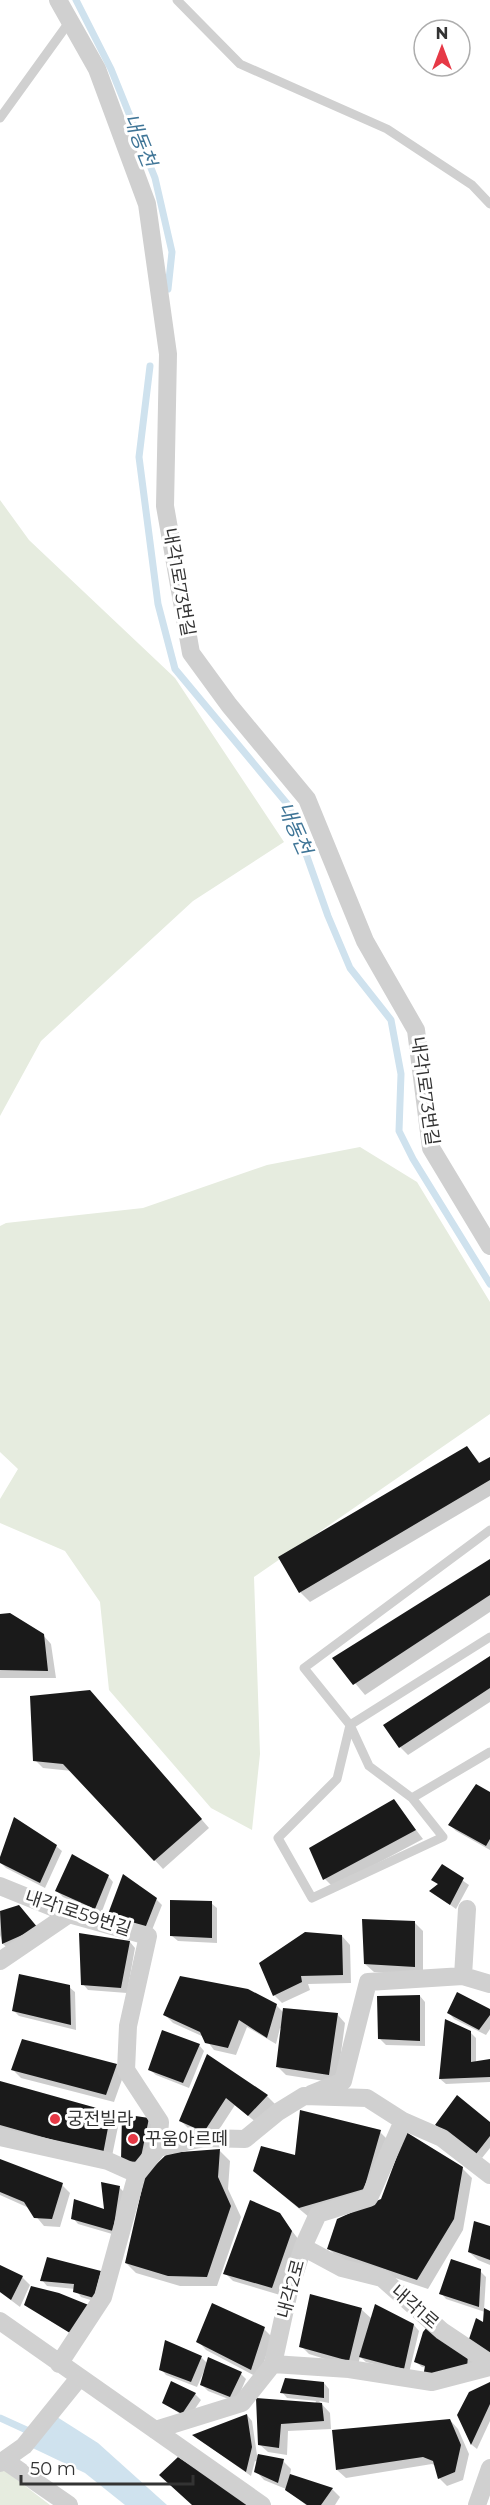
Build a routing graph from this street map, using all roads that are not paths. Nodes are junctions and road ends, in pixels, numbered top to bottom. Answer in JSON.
{"nodes":[{"id":1,"x":58,"y":0,"type":"edge"},
{"id":2,"x":177,"y":0,"type":"edge"},
{"id":3,"x":70,"y":21,"type":"junction"},
{"id":4,"x":0,"y":118,"type":"edge"},
{"id":5,"x":490,"y":204,"type":"edge"},
{"id":6,"x":490,"y":1246,"type":"edge"},
{"id":7,"x":490,"y":1530,"type":"edge"},
{"id":8,"x":490,"y":1637,"type":"edge"},
{"id":9,"x":350,"y":1725,"type":"junction"},
{"id":10,"x":490,"y":1752,"type":"edge"},
{"id":11,"x":412,"y":1798,"type":"junction"},
{"id":12,"x":0,"y":1886,"type":"edge"},
{"id":13,"x":467,"y":1910,"type":"dead end"},
{"id":14,"x":69,"y":1914,"type":"junction"},
{"id":15,"x":0,"y":1961,"type":"edge"},
{"id":16,"x":463,"y":1976,"type":"junction"},
{"id":17,"x":490,"y":1984,"type":"edge"},
{"id":18,"x":304,"y":2096,"type":"junction"},
{"id":19,"x":403,"y":2121,"type":"junction"},
{"id":20,"x":0,"y":2137,"type":"edge"},
{"id":21,"x":158,"y":2148,"type":"junction"},
{"id":22,"x":137,"y":2174,"type":"junction"},
{"id":23,"x":490,"y":2175,"type":"edge"},
{"id":24,"x":303,"y":2247,"type":"junction"},
{"id":25,"x":0,"y":2321,"type":"edge"},
{"id":26,"x":59,"y":2364,"type":"junction"},
{"id":27,"x":273,"y":2364,"type":"junction"},
{"id":28,"x":490,"y":2365,"type":"edge"},
{"id":29,"x":79,"y":2378,"type":"junction"},
{"id":30,"x":155,"y":2430,"type":"junction"},
{"id":31,"x":2,"y":2462,"type":"edge"},
{"id":32,"x":490,"y":2468,"type":"edge"},
{"id":33,"x":69,"y":2505,"type":"edge"},
{"id":34,"x":262,"y":2505,"type":"edge"},
{"id":35,"x":477,"y":2505,"type":"edge"}],
"edges":[{"from":1,"to":3,"type":"street","name":"내각1로73번길"},
{"from":2,"to":5,"type":"lane"},
{"from":3,"to":4,"type":"lane"},
{"from":3,"to":6,"type":"street","name":"내각1로73번길"},
{"from":7,"to":9,"type":"lane"},
{"from":8,"to":9,"type":"lane"},
{"from":9,"to":11,"type":"lane"},
{"from":9,"to":11,"type":"lane"},
{"from":10,"to":11,"type":"lane"},
{"from":12,"to":14,"type":"street","name":"내각1로59번길"},
{"from":13,"to":16,"type":"street"},
{"from":14,"to":15,"type":"street"},
{"from":14,"to":21,"type":"street","name":"내각1로59번길"},
{"from":16,"to":17,"type":"street"},
{"from":16,"to":18,"type":"street"},
{"from":18,"to":19,"type":"street"},
{"from":18,"to":21,"type":"street"},
{"from":19,"to":23,"type":"street"},
{"from":19,"to":24,"type":"street","name":"내각2로"},
{"from":20,"to":22,"type":"street"},
{"from":21,"to":22,"type":"street"},
{"from":22,"to":26,"type":"street"},
{"from":24,"to":27,"type":"street","name":"내각2로"},
{"from":24,"to":28,"type":"street","name":"내각1로"},
{"from":25,"to":26,"type":"street"},
{"from":26,"to":29,"type":"street"},
{"from":27,"to":28,"type":"street","name":"내각1로"},
{"from":27,"to":30,"type":"street","name":"내각2로"},
{"from":29,"to":30,"type":"street"},
{"from":29,"to":31,"type":"street"},
{"from":30,"to":34,"type":"street"},
{"from":31,"to":33,"type":"street"},
{"from":32,"to":35,"type":"street"}]}
